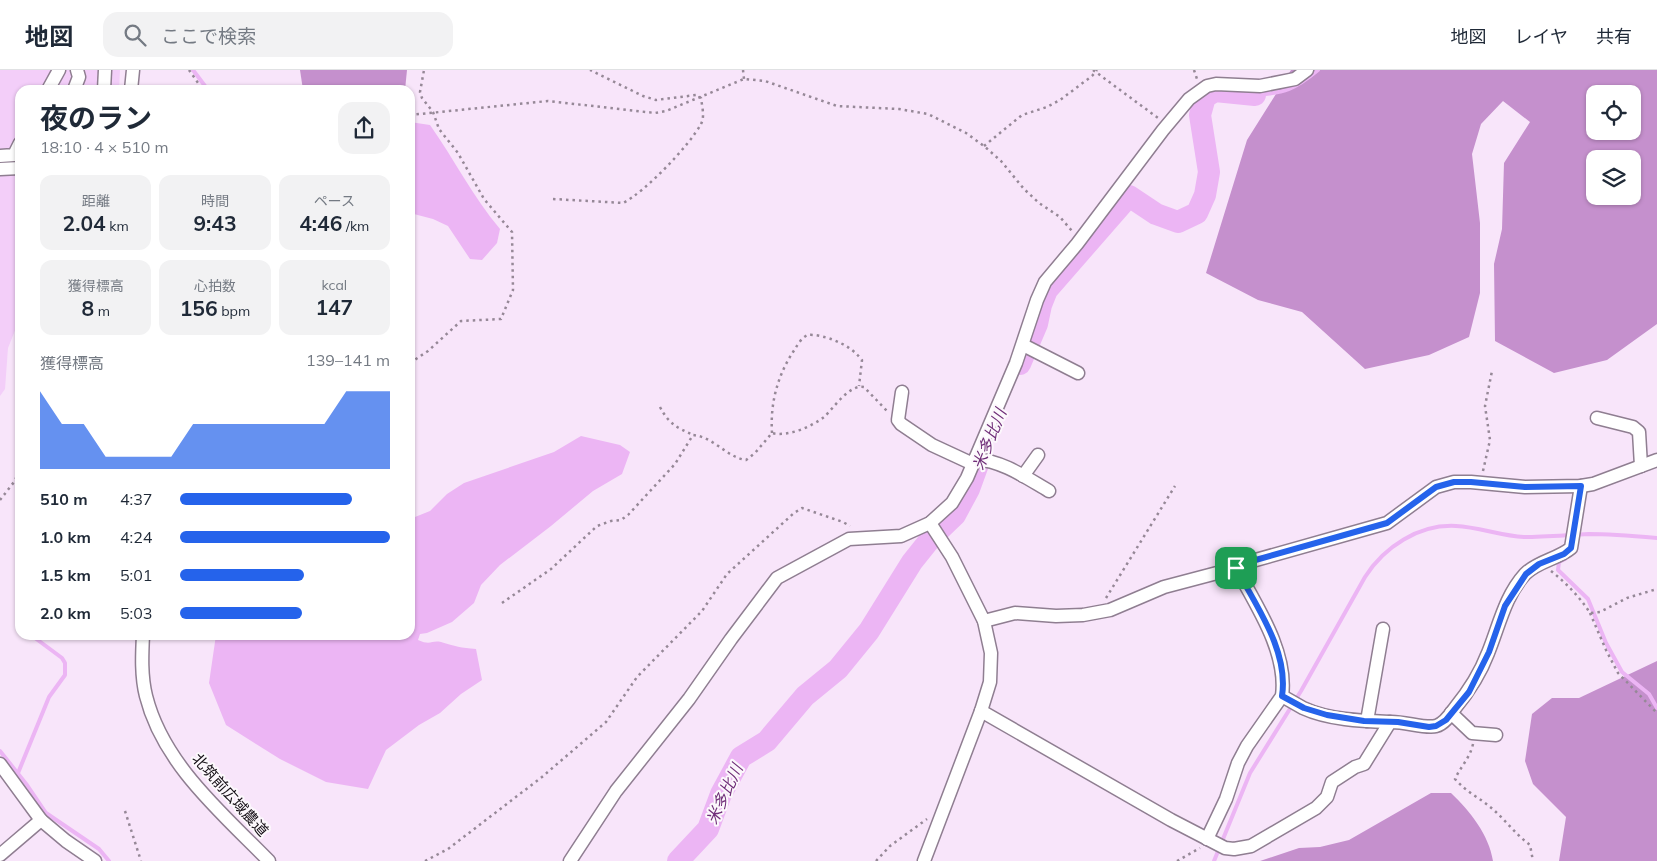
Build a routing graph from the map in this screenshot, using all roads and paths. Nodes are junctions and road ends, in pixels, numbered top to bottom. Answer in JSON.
{"nodes":[{"id":1,"x":59,"y":70,"type":"edge"},
{"id":2,"x":77,"y":70,"type":"edge"},
{"id":3,"x":105,"y":70,"type":"edge"},
{"id":4,"x":133,"y":70,"type":"edge"},
{"id":5,"x":189,"y":70,"type":"edge"},
{"id":6,"x":424,"y":70,"type":"edge"},
{"id":7,"x":590,"y":70,"type":"edge"},
{"id":8,"x":743,"y":70,"type":"edge"},
{"id":9,"x":1307,"y":70,"type":"edge"},
{"id":10,"x":594,"y":71,"type":"edge"},
{"id":11,"x":1095,"y":71,"type":"edge"},
{"id":12,"x":744,"y":79,"type":"junction"},
{"id":13,"x":51,"y":85,"type":"edge"},
{"id":14,"x":76,"y":85,"type":"edge"},
{"id":15,"x":104,"y":85,"type":"edge"},
{"id":16,"x":132,"y":85,"type":"edge"},
{"id":17,"x":200,"y":85,"type":"edge"},
{"id":18,"x":700,"y":98,"type":"junction"},
{"id":19,"x":433,"y":112,"type":"junction"},
{"id":20,"x":415,"y":114,"type":"edge"},
{"id":21,"x":1168,"y":124,"type":"junction"},
{"id":22,"x":984,"y":146,"type":"junction"},
{"id":23,"x":15,"y":153,"type":"edge"},
{"id":24,"x":0,"y":156,"type":"edge"},
{"id":25,"x":15,"y":168,"type":"edge"},
{"id":26,"x":0,"y":169,"type":"edge"},
{"id":27,"x":553,"y":199,"type":"dead end"},
{"id":28,"x":1080,"y":240,"type":"junction"},
{"id":29,"x":1023,"y":345,"type":"junction"},
{"id":30,"x":415,"y":360,"type":"edge"},
{"id":31,"x":1492,"y":371,"type":"dead end"},
{"id":32,"x":1078,"y":373,"type":"dead end"},
{"id":33,"x":859,"y":386,"type":"junction"},
{"id":34,"x":902,"y":392,"type":"dead end"},
{"id":35,"x":660,"y":407,"type":"dead end"},
{"id":36,"x":1597,"y":418,"type":"dead end"},
{"id":37,"x":898,"y":420,"type":"junction"},
{"id":38,"x":772,"y":432,"type":"junction"},
{"id":39,"x":693,"y":435,"type":"junction"},
{"id":40,"x":1038,"y":455,"type":"dead end"},
{"id":41,"x":1657,"y":460,"type":"edge"},
{"id":42,"x":974,"y":462,"type":"junction"},
{"id":43,"x":1641,"y":466,"type":"junction"},
{"id":44,"x":1023,"y":476,"type":"junction"},
{"id":45,"x":15,"y":480,"type":"edge"},
{"id":46,"x":1480,"y":482,"type":"junction"},
{"id":47,"x":1175,"y":486,"type":"dead end"},
{"id":48,"x":1581,"y":486,"type":"junction"},
{"id":49,"x":1048,"y":491,"type":"dead end"},
{"id":50,"x":0,"y":500,"type":"edge"},
{"id":51,"x":930,"y":523,"type":"junction"},
{"id":52,"x":855,"y":539,"type":"junction"},
{"id":53,"x":1543,"y":562,"type":"junction"},
{"id":54,"x":1236,"y":568,"type":"junction"},
{"id":55,"x":1657,"y":589,"type":"edge"},
{"id":56,"x":502,"y":603,"type":"dead end"},
{"id":57,"x":1097,"y":612,"type":"junction"},
{"id":58,"x":1590,"y":613,"type":"junction"},
{"id":59,"x":984,"y":621,"type":"junction"},
{"id":60,"x":1383,"y":629,"type":"dead end"},
{"id":61,"x":142,"y":640,"type":"edge"},
{"id":62,"x":1282,"y":696,"type":"junction"},
{"id":63,"x":981,"y":711,"type":"junction"},
{"id":64,"x":1452,"y":713,"type":"junction"},
{"id":65,"x":1657,"y":713,"type":"edge"},
{"id":66,"x":1367,"y":721,"type":"junction"},
{"id":67,"x":1390,"y":722,"type":"junction"},
{"id":68,"x":1472,"y":733,"type":"junction"},
{"id":69,"x":1496,"y":735,"type":"dead end"},
{"id":70,"x":0,"y":764,"type":"edge"},
{"id":71,"x":125,"y":811,"type":"dead end"},
{"id":72,"x":942,"y":816,"type":"junction"},
{"id":73,"x":41,"y":820,"type":"junction"},
{"id":74,"x":1207,"y":839,"type":"junction"},
{"id":75,"x":0,"y":855,"type":"edge"},
{"id":76,"x":95,"y":861,"type":"edge"},
{"id":77,"x":141,"y":861,"type":"edge"},
{"id":78,"x":269,"y":861,"type":"edge"},
{"id":79,"x":425,"y":861,"type":"edge"},
{"id":80,"x":570,"y":861,"type":"edge"},
{"id":81,"x":876,"y":861,"type":"edge"},
{"id":82,"x":924,"y":861,"type":"edge"},
{"id":83,"x":1177,"y":861,"type":"edge"},
{"id":84,"x":1533,"y":861,"type":"edge"}],
"edges":[{"from":1,"to":13,"type":"street"},
{"from":2,"to":14,"type":"street"},
{"from":3,"to":15,"type":"street"},
{"from":4,"to":16,"type":"street"},
{"from":5,"to":17,"type":"path"},
{"from":6,"to":19,"type":"path"},
{"from":7,"to":10,"type":"path"},
{"from":8,"to":12,"type":"path"},
{"from":9,"to":21,"type":"street"},
{"from":10,"to":18,"type":"path"},
{"from":11,"to":21,"type":"path"},
{"from":11,"to":22,"type":"path"},
{"from":12,"to":18,"type":"path"},
{"from":12,"to":22,"type":"path"},
{"from":18,"to":19,"type":"path"},
{"from":18,"to":27,"type":"path"},
{"from":19,"to":20,"type":"path"},
{"from":19,"to":30,"type":"path"},
{"from":21,"to":28,"type":"street"},
{"from":22,"to":28,"type":"path"},
{"from":23,"to":24,"type":"street"},
{"from":25,"to":26,"type":"street"},
{"from":28,"to":29,"type":"street"},
{"from":29,"to":32,"type":"street"},
{"from":29,"to":42,"type":"street"},
{"from":31,"to":46,"type":"path"},
{"from":33,"to":37,"type":"path"},
{"from":33,"to":38,"type":"path"},
{"from":33,"to":38,"type":"path"},
{"from":34,"to":37,"type":"street"},
{"from":35,"to":39,"type":"path"},
{"from":36,"to":43,"type":"street"},
{"from":37,"to":42,"type":"street"},
{"from":38,"to":39,"type":"path"},
{"from":39,"to":56,"type":"path"},
{"from":40,"to":44,"type":"street"},
{"from":41,"to":43,"type":"street"},
{"from":42,"to":44,"type":"street"},
{"from":42,"to":51,"type":"street"},
{"from":43,"to":48,"type":"street"},
{"from":44,"to":49,"type":"street"},
{"from":45,"to":50,"type":"path"},
{"from":46,"to":48,"type":"street"},
{"from":46,"to":54,"type":"street"},
{"from":47,"to":57,"type":"path"},
{"from":48,"to":53,"type":"street"},
{"from":51,"to":52,"type":"street"},
{"from":51,"to":59,"type":"street"},
{"from":52,"to":79,"type":"path"},
{"from":52,"to":80,"type":"street"},
{"from":53,"to":58,"type":"path"},
{"from":53,"to":64,"type":"street"},
{"from":54,"to":57,"type":"street"},
{"from":54,"to":62,"type":"street"},
{"from":55,"to":58,"type":"path"},
{"from":57,"to":59,"type":"street"},
{"from":58,"to":65,"type":"path"},
{"from":59,"to":63,"type":"street"},
{"from":60,"to":66,"type":"street"},
{"from":61,"to":78,"type":"street","name":"北筑前広域農道"},
{"from":62,"to":66,"type":"street"},
{"from":62,"to":74,"type":"street"},
{"from":63,"to":72,"type":"street"},
{"from":63,"to":74,"type":"street"},
{"from":64,"to":67,"type":"street"},
{"from":64,"to":68,"type":"street"},
{"from":66,"to":67,"type":"street"},
{"from":67,"to":74,"type":"street"},
{"from":68,"to":69,"type":"street"},
{"from":68,"to":84,"type":"path"},
{"from":70,"to":73,"type":"street"},
{"from":71,"to":77,"type":"path"},
{"from":72,"to":81,"type":"path"},
{"from":72,"to":82,"type":"street"},
{"from":73,"to":75,"type":"street"},
{"from":73,"to":76,"type":"street"},
{"from":74,"to":83,"type":"path"}]}
